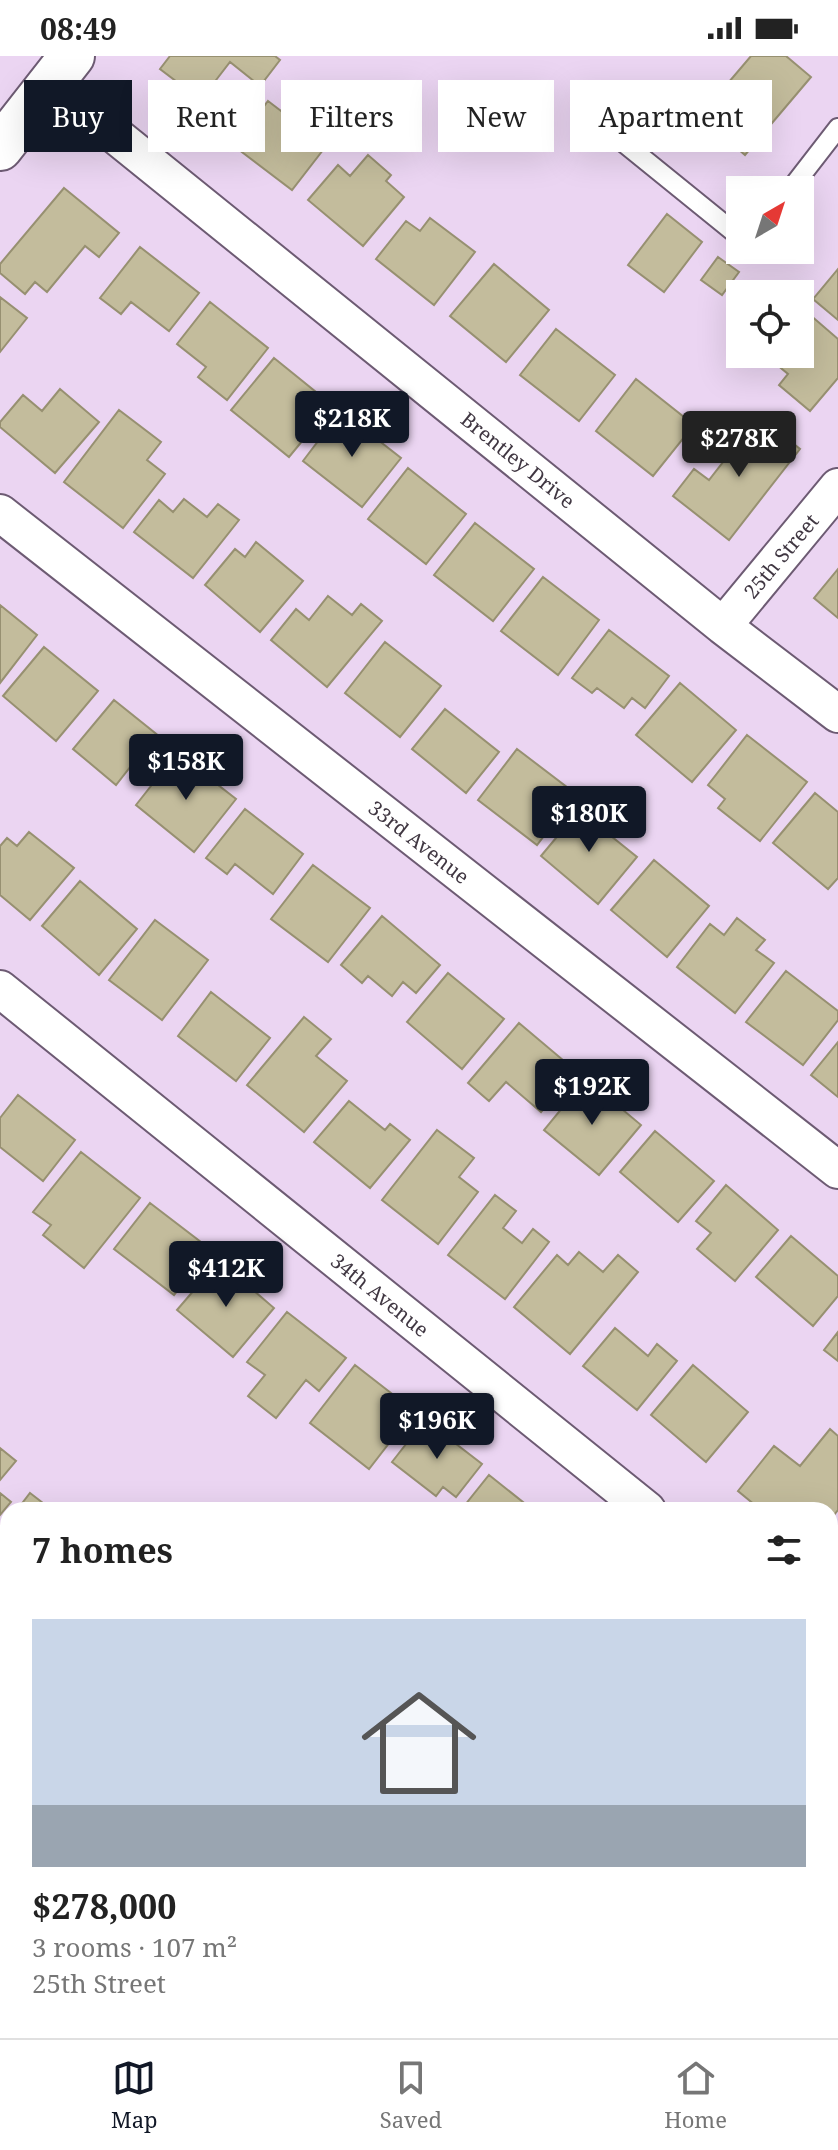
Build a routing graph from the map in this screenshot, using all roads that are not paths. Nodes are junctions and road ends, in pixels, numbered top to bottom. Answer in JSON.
{"nodes":[{"id":1,"x":60,"y":72,"type":"edge"},
{"id":2,"x":838,"y":128,"type":"edge"},
{"id":3,"x":0,"y":148,"type":"edge"},
{"id":4,"x":635,"y":152,"type":"edge"},
{"id":5,"x":801,"y":176,"type":"edge"},
{"id":6,"x":726,"y":226,"type":"edge"},
{"id":7,"x":838,"y":487,"type":"edge"},
{"id":8,"x":0,"y":513,"type":"edge"},
{"id":9,"x":723,"y":626,"type":"junction"},
{"id":10,"x":838,"y":714,"type":"edge"},
{"id":11,"x":0,"y":989,"type":"edge"},
{"id":12,"x":838,"y":1170,"type":"edge"},
{"id":13,"x":637,"y":1502,"type":"edge"}],
"edges":[{"from":1,"to":3,"type":"street"},
{"from":1,"to":9,"type":"street","name":"Brentley Drive"},
{"from":2,"to":5,"type":"lane"},
{"from":4,"to":6,"type":"lane"},
{"from":7,"to":9,"type":"street","name":"25th Street"},
{"from":8,"to":12,"type":"street","name":"33rd Avenue"},
{"from":9,"to":10,"type":"street","name":"Brentley Drive"},
{"from":11,"to":13,"type":"street","name":"34th Avenue"}]}
